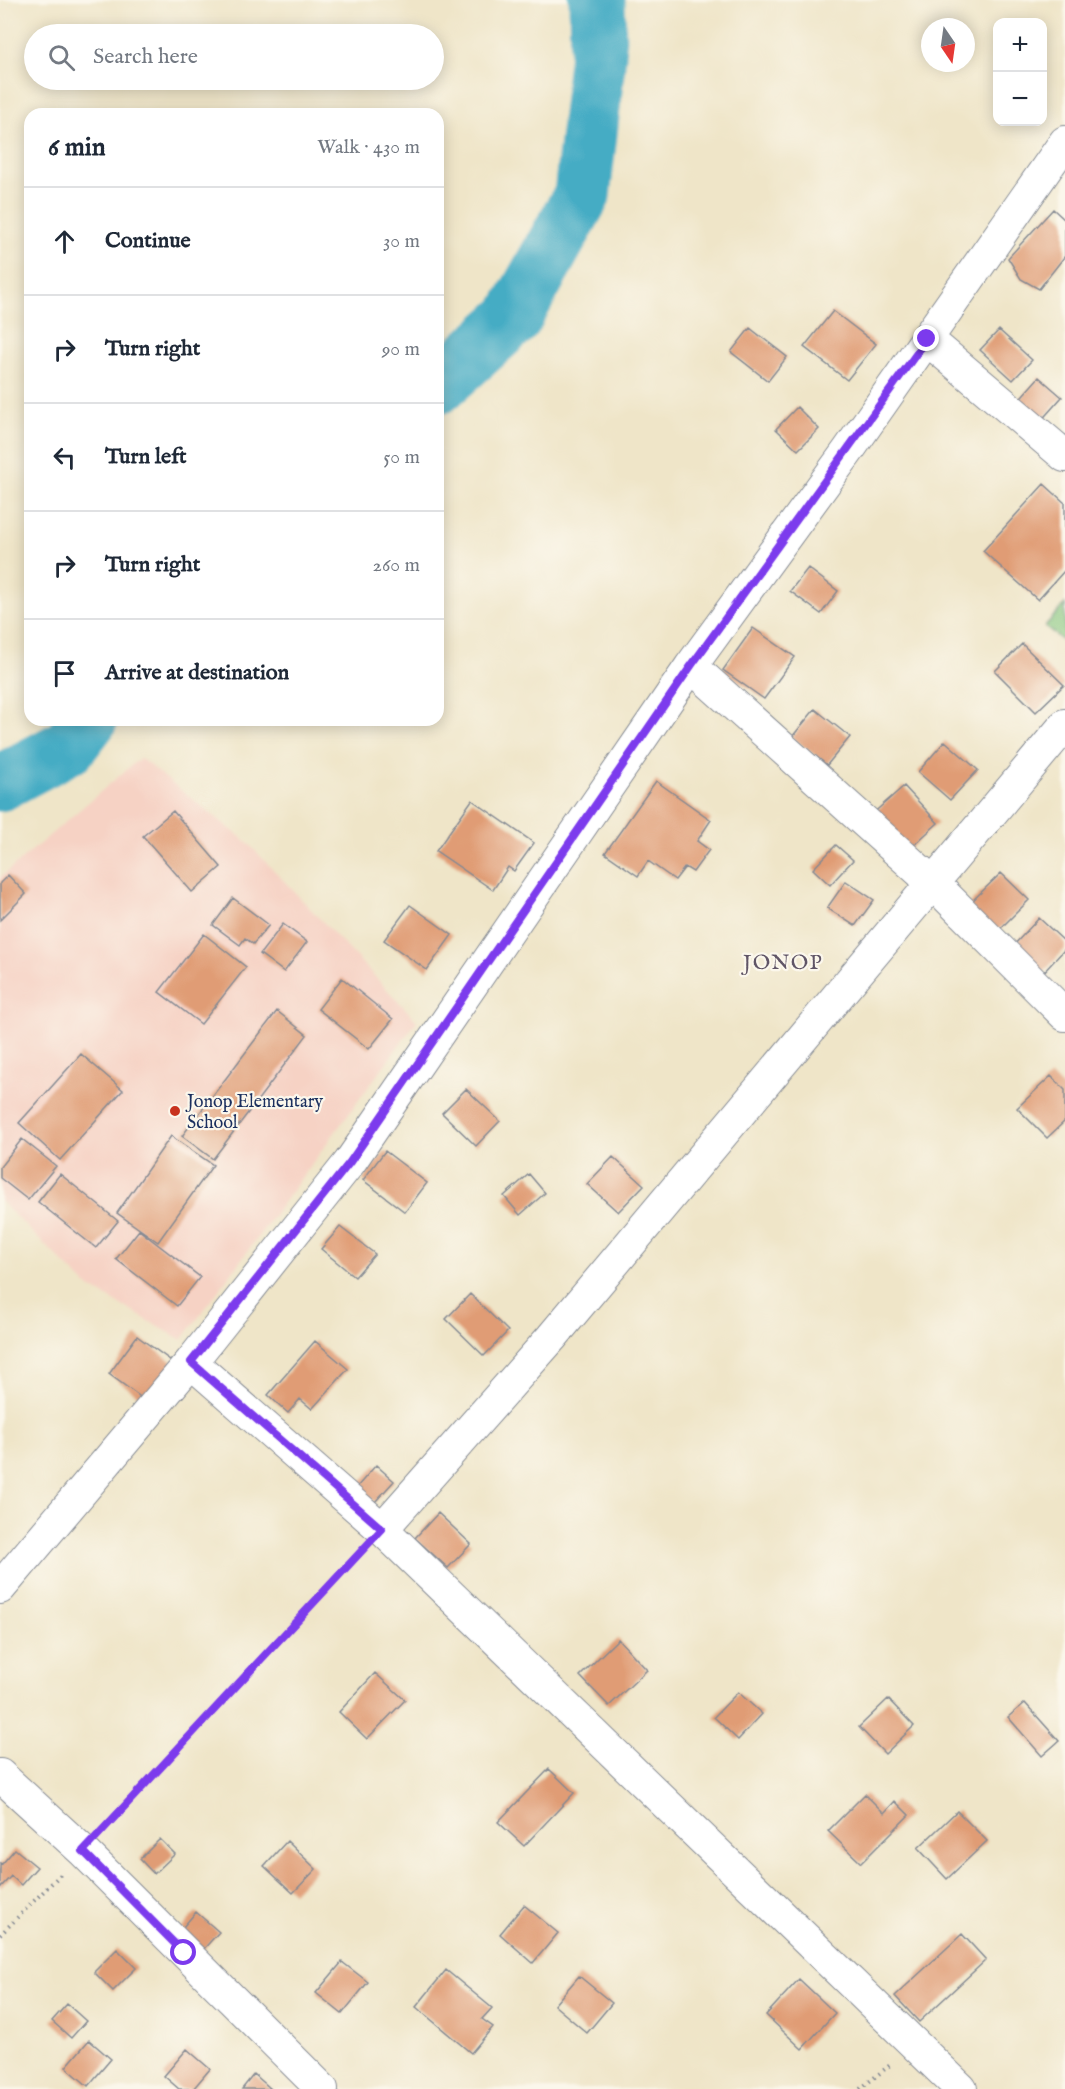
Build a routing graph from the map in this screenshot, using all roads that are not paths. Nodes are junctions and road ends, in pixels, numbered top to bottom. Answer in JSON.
{"nodes":[{"id":1,"x":1065,"y":142,"type":"edge"},
{"id":2,"x":927,"y":339,"type":"junction"},
{"id":3,"x":1065,"y":456,"type":"edge"},
{"id":4,"x":691,"y":666,"type":"junction"},
{"id":5,"x":1065,"y":725,"type":"edge"},
{"id":6,"x":933,"y":883,"type":"junction"},
{"id":7,"x":1065,"y":1015,"type":"edge"},
{"id":8,"x":191,"y":1362,"type":"junction"},
{"id":9,"x":382,"y":1529,"type":"junction"},
{"id":10,"x":0,"y":1588,"type":"edge"},
{"id":11,"x":0,"y":1775,"type":"edge"},
{"id":12,"x":322,"y":2089,"type":"edge"},
{"id":13,"x":961,"y":2089,"type":"edge"}],
"edges":[{"from":1,"to":2,"type":"street"},
{"from":2,"to":3,"type":"street"},
{"from":2,"to":4,"type":"street"},
{"from":4,"to":6,"type":"street"},
{"from":4,"to":8,"type":"street"},
{"from":5,"to":6,"type":"street"},
{"from":6,"to":7,"type":"street"},
{"from":6,"to":9,"type":"street"},
{"from":8,"to":9,"type":"street"},
{"from":8,"to":10,"type":"street"},
{"from":9,"to":13,"type":"street"},
{"from":11,"to":12,"type":"street"}]}
